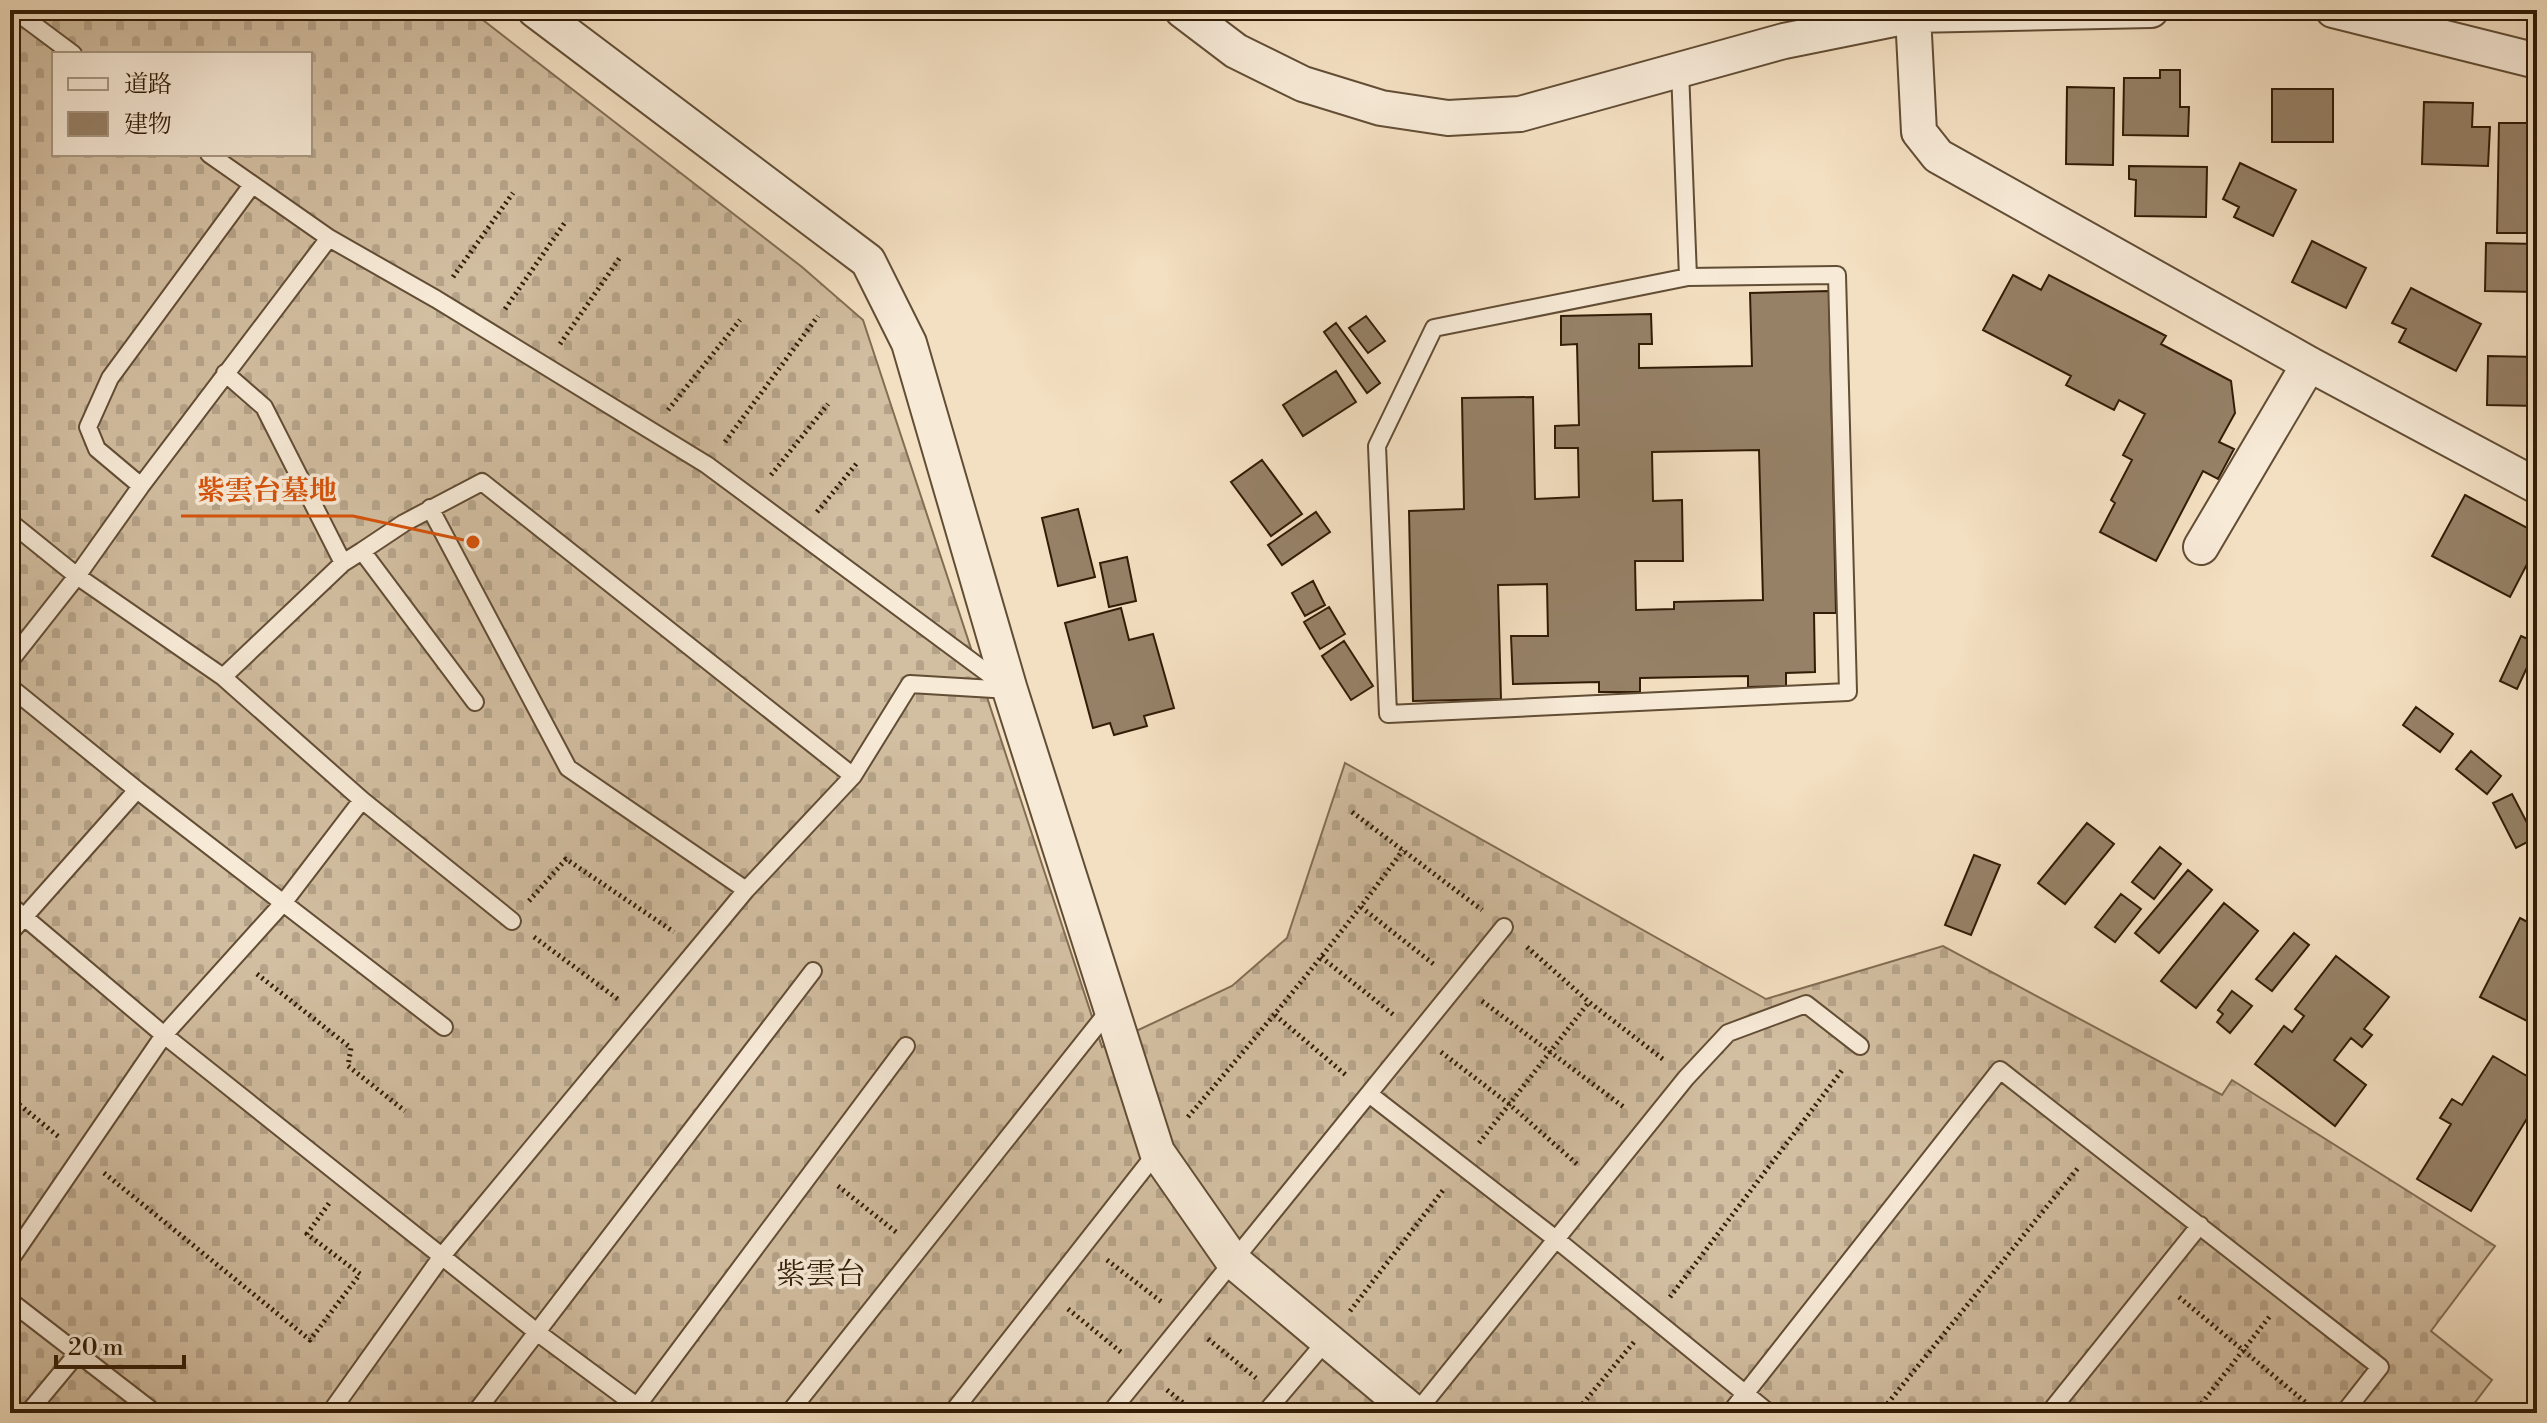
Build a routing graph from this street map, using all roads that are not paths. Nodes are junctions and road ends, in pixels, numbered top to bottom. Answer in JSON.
{"nodes":[{"id":1,"x":535,"y":10,"type":"edge"},
{"id":2,"x":1182,"y":10,"type":"edge"},
{"id":3,"x":2151,"y":10,"type":"edge"},
{"id":4,"x":2333,"y":10,"type":"edge"},
{"id":5,"x":1913,"y":15,"type":"junction"},
{"id":6,"x":14,"y":16,"type":"edge"},
{"id":7,"x":70,"y":52,"type":"edge"},
{"id":8,"x":2537,"y":61,"type":"edge"},
{"id":9,"x":1680,"y":70,"type":"junction"},
{"id":10,"x":212,"y":156,"type":"edge"},
{"id":11,"x":252,"y":185,"type":"junction"},
{"id":12,"x":329,"y":238,"type":"junction"},
{"id":13,"x":1688,"y":277,"type":"junction"},
{"id":14,"x":2309,"y":364,"type":"junction"},
{"id":15,"x":225,"y":373,"type":"junction"},
{"id":16,"x":141,"y":486,"type":"junction"},
{"id":17,"x":2537,"y":486,"type":"edge"},
{"id":18,"x":430,"y":508,"type":"junction"},
{"id":19,"x":10,"y":522,"type":"edge"},
{"id":20,"x":2201,"y":547,"type":"dead end"},
{"id":21,"x":362,"y":551,"type":"junction"},
{"id":22,"x":343,"y":563,"type":"junction"},
{"id":23,"x":77,"y":576,"type":"junction"},
{"id":24,"x":10,"y":661,"type":"edge"},
{"id":25,"x":223,"y":677,"type":"junction"},
{"id":26,"x":10,"y":687,"type":"edge"},
{"id":27,"x":1010,"y":690,"type":"junction"},
{"id":28,"x":475,"y":702,"type":"dead end"},
{"id":29,"x":853,"y":776,"type":"junction"},
{"id":30,"x":137,"y":790,"type":"junction"},
{"id":31,"x":362,"y":800,"type":"junction"},
{"id":32,"x":746,"y":890,"type":"junction"},
{"id":33,"x":284,"y":902,"type":"junction"},
{"id":34,"x":10,"y":905,"type":"edge"},
{"id":35,"x":25,"y":916,"type":"junction"},
{"id":36,"x":512,"y":921,"type":"road end"},
{"id":37,"x":1504,"y":927,"type":"road end"},
{"id":38,"x":10,"y":933,"type":"edge"},
{"id":39,"x":813,"y":971,"type":"dead end"},
{"id":40,"x":1111,"y":1007,"type":"junction"},
{"id":41,"x":444,"y":1027,"type":"dead end"},
{"id":42,"x":164,"y":1035,"type":"junction"},
{"id":43,"x":906,"y":1046,"type":"dead end"},
{"id":44,"x":1860,"y":1046,"type":"road end"},
{"id":45,"x":1369,"y":1094,"type":"junction"},
{"id":46,"x":1157,"y":1152,"type":"junction"},
{"id":47,"x":2200,"y":1225,"type":"junction"},
{"id":48,"x":1557,"y":1240,"type":"junction"},
{"id":49,"x":442,"y":1256,"type":"junction"},
{"id":50,"x":10,"y":1260,"type":"edge"},
{"id":51,"x":1233,"y":1261,"type":"junction"},
{"id":52,"x":10,"y":1301,"type":"edge"},
{"id":53,"x":538,"y":1333,"type":"junction"},
{"id":54,"x":1327,"y":1340,"type":"junction"},
{"id":55,"x":77,"y":1354,"type":"junction"},
{"id":56,"x":1745,"y":1393,"type":"junction"},
{"id":57,"x":638,"y":1411,"type":"edge"},
{"id":58,"x":28,"y":1413,"type":"edge"},
{"id":59,"x":155,"y":1413,"type":"edge"},
{"id":60,"x":330,"y":1413,"type":"edge"},
{"id":61,"x":475,"y":1413,"type":"edge"},
{"id":62,"x":789,"y":1413,"type":"edge"},
{"id":63,"x":952,"y":1413,"type":"edge"},
{"id":64,"x":1110,"y":1413,"type":"edge"},
{"id":65,"x":1265,"y":1413,"type":"edge"},
{"id":66,"x":1415,"y":1413,"type":"edge"},
{"id":67,"x":1730,"y":1413,"type":"edge"},
{"id":68,"x":1769,"y":1413,"type":"edge"},
{"id":69,"x":2049,"y":1413,"type":"edge"},
{"id":70,"x":2344,"y":1413,"type":"edge"}],
"edges":[{"from":1,"to":27,"type":"street"},
{"from":2,"to":9,"type":"street"},
{"from":3,"to":5,"type":"street"},
{"from":4,"to":8,"type":"street"},
{"from":5,"to":9,"type":"street"},
{"from":5,"to":14,"type":"street"},
{"from":6,"to":7,"type":"lane"},
{"from":9,"to":13,"type":"lane"},
{"from":10,"to":11,"type":"lane"},
{"from":11,"to":12,"type":"lane"},
{"from":11,"to":16,"type":"lane"},
{"from":12,"to":15,"type":"lane"},
{"from":12,"to":27,"type":"lane"},
{"from":13,"to":13,"type":"lane"},
{"from":14,"to":17,"type":"street"},
{"from":14,"to":20,"type":"street"},
{"from":15,"to":16,"type":"lane"},
{"from":15,"to":22,"type":"lane"},
{"from":16,"to":23,"type":"lane"},
{"from":18,"to":21,"type":"lane"},
{"from":18,"to":29,"type":"lane"},
{"from":18,"to":32,"type":"lane"},
{"from":19,"to":23,"type":"lane"},
{"from":21,"to":22,"type":"lane"},
{"from":21,"to":28,"type":"lane"},
{"from":22,"to":25,"type":"lane"},
{"from":23,"to":24,"type":"lane"},
{"from":23,"to":25,"type":"lane"},
{"from":25,"to":31,"type":"lane"},
{"from":26,"to":30,"type":"lane"},
{"from":27,"to":29,"type":"lane"},
{"from":27,"to":40,"type":"street"},
{"from":29,"to":32,"type":"lane"},
{"from":30,"to":33,"type":"lane"},
{"from":30,"to":35,"type":"lane"},
{"from":31,"to":33,"type":"lane"},
{"from":31,"to":36,"type":"lane"},
{"from":32,"to":49,"type":"lane"},
{"from":33,"to":41,"type":"lane"},
{"from":33,"to":42,"type":"lane"},
{"from":34,"to":35,"type":"lane"},
{"from":35,"to":38,"type":"lane"},
{"from":35,"to":42,"type":"lane"},
{"from":37,"to":45,"type":"lane"},
{"from":39,"to":53,"type":"lane"},
{"from":40,"to":46,"type":"street"},
{"from":40,"to":62,"type":"lane"},
{"from":42,"to":49,"type":"lane"},
{"from":42,"to":50,"type":"lane"},
{"from":43,"to":57,"type":"lane"},
{"from":44,"to":48,"type":"lane"},
{"from":45,"to":48,"type":"lane"},
{"from":45,"to":51,"type":"lane"},
{"from":46,"to":51,"type":"street"},
{"from":46,"to":63,"type":"lane"},
{"from":47,"to":56,"type":"lane"},
{"from":47,"to":69,"type":"lane"},
{"from":47,"to":70,"type":"lane"},
{"from":48,"to":56,"type":"lane"},
{"from":48,"to":66,"type":"lane"},
{"from":49,"to":53,"type":"lane"},
{"from":49,"to":60,"type":"lane"},
{"from":51,"to":54,"type":"street"},
{"from":51,"to":64,"type":"lane"},
{"from":52,"to":55,"type":"lane"},
{"from":53,"to":57,"type":"lane"},
{"from":53,"to":61,"type":"lane"},
{"from":54,"to":65,"type":"lane"},
{"from":54,"to":66,"type":"street"},
{"from":55,"to":58,"type":"lane"},
{"from":55,"to":59,"type":"lane"},
{"from":56,"to":67,"type":"lane"},
{"from":56,"to":68,"type":"lane"}]}
